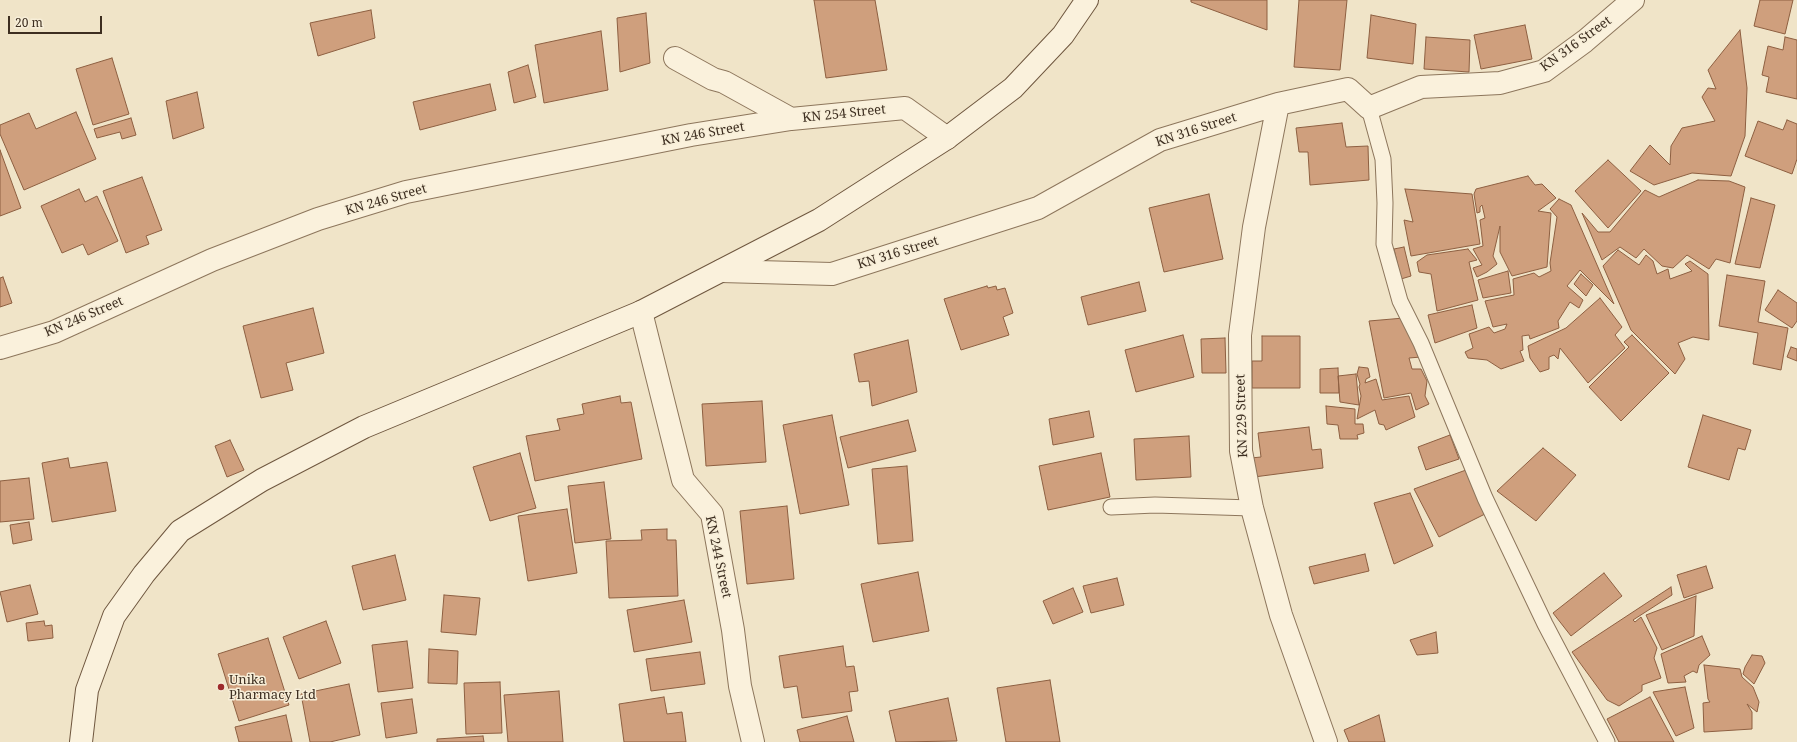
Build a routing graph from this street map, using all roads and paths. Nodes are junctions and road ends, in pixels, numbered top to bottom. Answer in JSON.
{"nodes":[{"id":1,"x":1087,"y":0,"type":"edge"},
{"id":2,"x":1633,"y":0,"type":"edge"},
{"id":3,"x":674,"y":58,"type":"dead end"},
{"id":4,"x":1278,"y":104,"type":"junction"},
{"id":5,"x":1369,"y":108,"type":"junction"},
{"id":6,"x":791,"y":119,"type":"junction"},
{"id":7,"x":947,"y":138,"type":"junction"},
{"id":8,"x":721,"y":271,"type":"junction"},
{"id":9,"x":641,"y":312,"type":"junction"},
{"id":10,"x":0,"y":348,"type":"edge"},
{"id":11,"x":1111,"y":507,"type":"dead end"},
{"id":12,"x":1252,"y":508,"type":"junction"},
{"id":13,"x":81,"y":742,"type":"edge"},
{"id":14,"x":752,"y":742,"type":"edge"},
{"id":15,"x":1326,"y":742,"type":"edge"},
{"id":16,"x":1607,"y":742,"type":"edge"}],
"edges":[{"from":1,"to":7,"type":"street"},
{"from":2,"to":5,"type":"street","name":"KN 316 Street"},
{"from":3,"to":6,"type":"street","name":"KN 254 Street"},
{"from":4,"to":5,"type":"street","name":"KN 316 Street"},
{"from":4,"to":8,"type":"street","name":"KN 316 Street"},
{"from":4,"to":12,"type":"street","name":"KN 229 Street"},
{"from":5,"to":16,"type":"lane"},
{"from":6,"to":7,"type":"street","name":"KN 254 Street"},
{"from":6,"to":10,"type":"street","name":"KN 246 Street"},
{"from":7,"to":8,"type":"street"},
{"from":8,"to":9,"type":"street"},
{"from":9,"to":13,"type":"street"},
{"from":9,"to":14,"type":"street","name":"KN 244 Street"},
{"from":11,"to":12,"type":"lane"},
{"from":12,"to":15,"type":"street","name":"KN 229 Street"}]}
